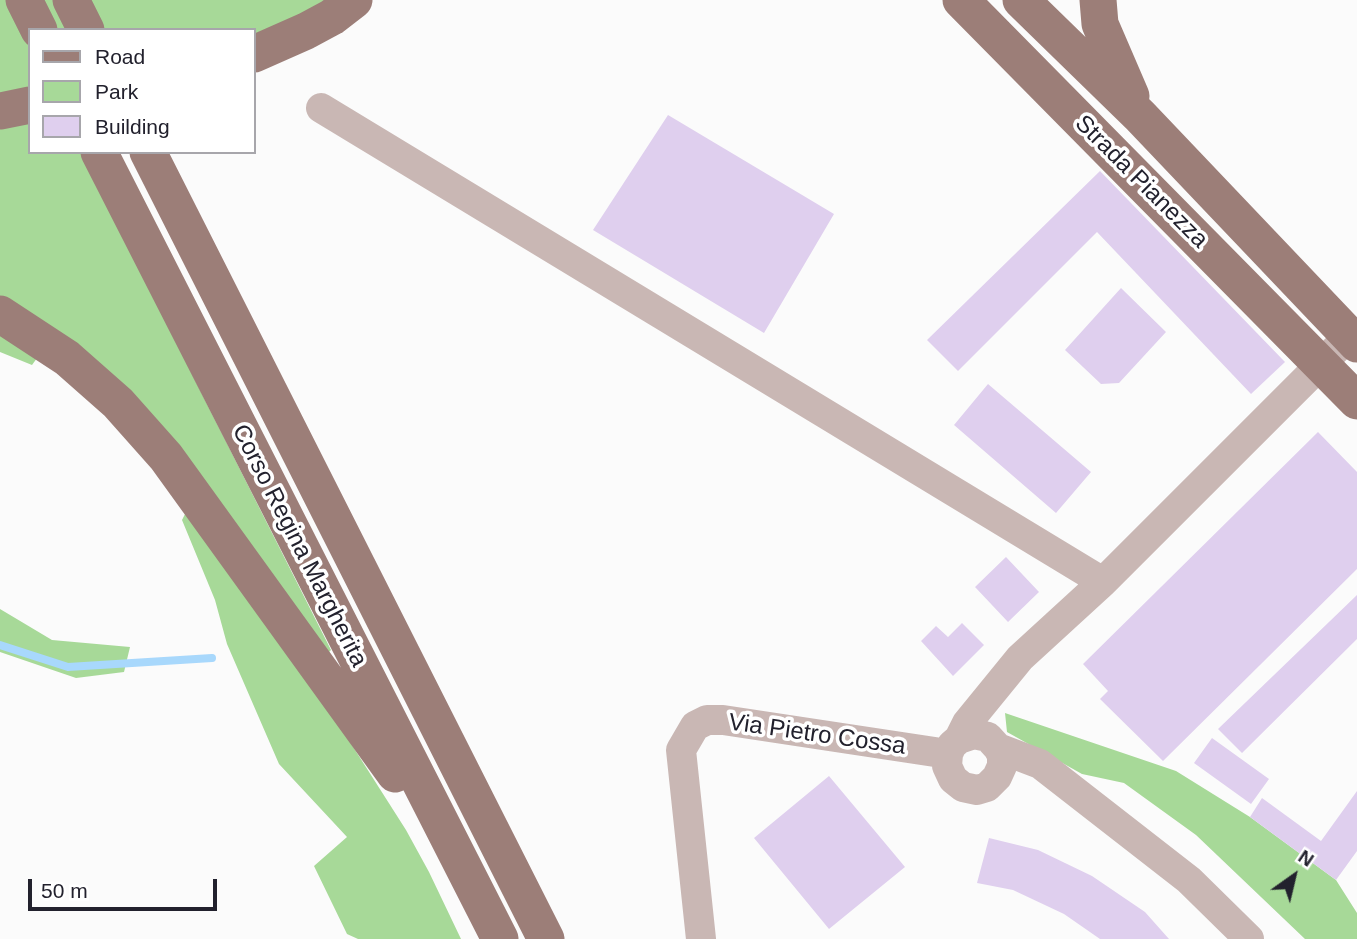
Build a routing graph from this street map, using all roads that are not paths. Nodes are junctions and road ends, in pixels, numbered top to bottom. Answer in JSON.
{"nodes":[{"id":1,"x":24,"y":0,"type":"edge"},
{"id":2,"x":71,"y":0,"type":"edge"},
{"id":3,"x":354,"y":0,"type":"edge"},
{"id":4,"x":961,"y":0,"type":"edge"},
{"id":5,"x":1098,"y":0,"type":"edge"},
{"id":6,"x":1036,"y":8,"type":"edge"},
{"id":7,"x":38,"y":28,"type":"edge"},
{"id":8,"x":85,"y":28,"type":"edge"},
{"id":9,"x":256,"y":53,"type":"edge"},
{"id":10,"x":28,"y":105,"type":"edge"},
{"id":11,"x":321,"y":108,"type":"dead end"},
{"id":12,"x":0,"y":111,"type":"edge"},
{"id":13,"x":1140,"y":116,"type":"junction"},
{"id":14,"x":101,"y":154,"type":"edge"},
{"id":15,"x":149,"y":154,"type":"edge"},
{"id":16,"x":1133,"y":173,"type":"junction"},
{"id":17,"x":0,"y":314,"type":"edge"},
{"id":18,"x":1353,"y":340,"type":"edge"},
{"id":19,"x":1321,"y":364,"type":"junction"},
{"id":20,"x":1357,"y":401,"type":"edge"},
{"id":21,"x":1103,"y":582,"type":"junction"},
{"id":22,"x":978,"y":750,"type":"junction"},
{"id":23,"x":463,"y":867,"type":"junction"},
{"id":24,"x":500,"y":939,"type":"edge"},
{"id":25,"x":546,"y":939,"type":"edge"},
{"id":26,"x":701,"y":939,"type":"edge"},
{"id":27,"x":1249,"y":939,"type":"edge"}],
"edges":[{"from":1,"to":7,"type":"main road"},
{"from":2,"to":8,"type":"main road"},
{"from":3,"to":9,"type":"main road"},
{"from":4,"to":16,"type":"main road","name":"Strada Pianezza"},
{"from":5,"to":13,"type":"main road"},
{"from":6,"to":13,"type":"main road","name":"Strada Pianezza"},
{"from":6,"to":16,"type":"main road"},
{"from":10,"to":12,"type":"main road"},
{"from":11,"to":21,"type":"street"},
{"from":13,"to":18,"type":"main road","name":"Strada Pianezza"},
{"from":14,"to":23,"type":"main road","name":"Corso Regina Margherita"},
{"from":15,"to":25,"type":"main road","name":"Corso Regina Margherita"},
{"from":16,"to":19,"type":"main road","name":"Strada Pianezza"},
{"from":17,"to":23,"type":"main road"},
{"from":18,"to":19,"type":"street","name":"Strada Pianezza"},
{"from":19,"to":20,"type":"main road","name":"Strada Pianezza"},
{"from":19,"to":21,"type":"street","name":"Strada Pianezza"},
{"from":21,"to":22,"type":"street","name":"Strada Pianezza"},
{"from":22,"to":26,"type":"street","name":"Via Pietro Cossa"},
{"from":22,"to":27,"type":"street","name":"Via Pietro Cossa"},
{"from":23,"to":24,"type":"main road","name":"Corso Regina Margherita"}]}
